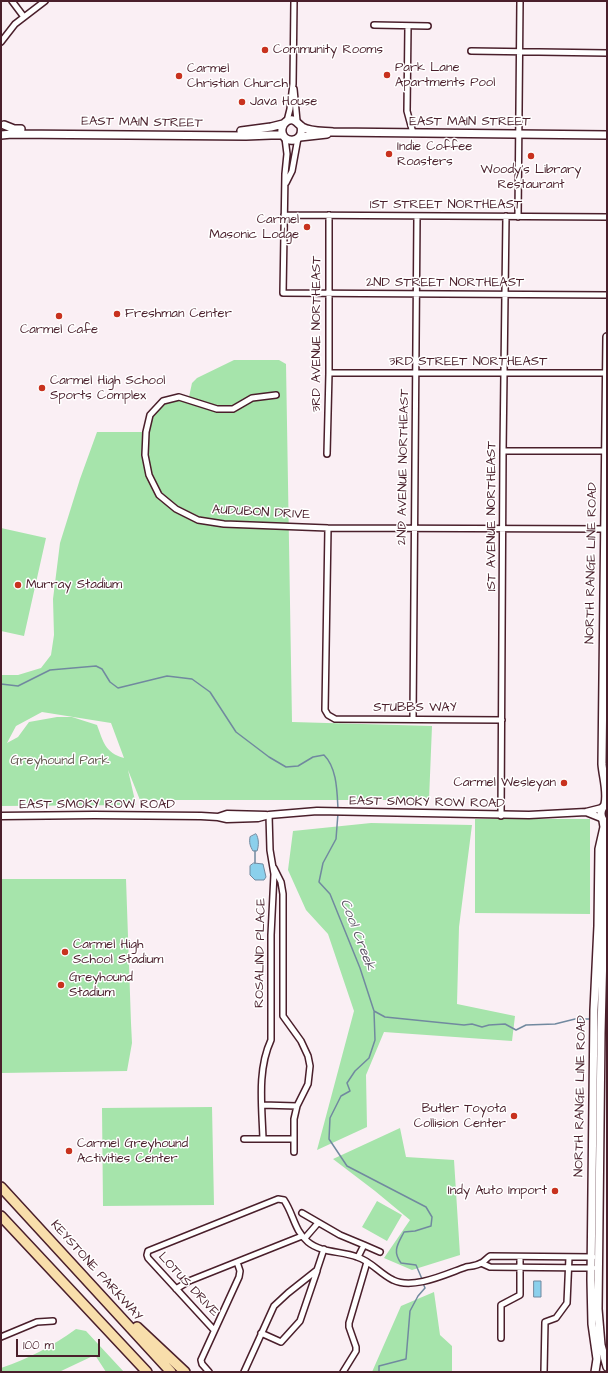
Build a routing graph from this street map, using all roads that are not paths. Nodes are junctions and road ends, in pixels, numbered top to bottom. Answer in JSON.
{"nodes":[{"id":1,"x":12,"y":1,"type":"edge"},
{"id":2,"x":45,"y":1,"type":"edge"},
{"id":3,"x":294,"y":1,"type":"edge"},
{"id":4,"x":520,"y":1,"type":"edge"},
{"id":5,"x":24,"y":17,"type":"junction"},
{"id":6,"x":374,"y":25,"type":"dead end"},
{"id":7,"x":408,"y":26,"type":"junction"},
{"id":8,"x":428,"y":26,"type":"dead end"},
{"id":9,"x":1,"y":42,"type":"edge"},
{"id":10,"x":471,"y":51,"type":"dead end"},
{"id":11,"x":520,"y":51,"type":"junction"},
{"id":12,"x":607,"y":53,"type":"edge"},
{"id":13,"x":293,"y":84,"type":"junction"},
{"id":14,"x":285,"y":122,"type":"junction"},
{"id":15,"x":2,"y":123,"type":"edge"},
{"id":16,"x":299,"y":124,"type":"junction"},
{"id":17,"x":333,"y":132,"type":"junction"},
{"id":18,"x":413,"y":133,"type":"junction"},
{"id":19,"x":519,"y":134,"type":"junction"},
{"id":20,"x":1,"y":135,"type":"edge"},
{"id":21,"x":607,"y":135,"type":"edge"},
{"id":22,"x":284,"y":136,"type":"junction"},
{"id":23,"x":299,"y":138,"type":"junction"},
{"id":24,"x":286,"y":184,"type":"junction"},
{"id":25,"x":284,"y":215,"type":"junction"},
{"id":26,"x":329,"y":215,"type":"junction"},
{"id":27,"x":417,"y":216,"type":"junction"},
{"id":28,"x":506,"y":216,"type":"junction"},
{"id":29,"x":518,"y":216,"type":"junction"},
{"id":30,"x":607,"y":217,"type":"edge"},
{"id":31,"x":329,"y":293,"type":"junction"},
{"id":32,"x":416,"y":293,"type":"junction"},
{"id":33,"x":506,"y":294,"type":"junction"},
{"id":34,"x":607,"y":295,"type":"edge"},
{"id":35,"x":607,"y":337,"type":"edge"},
{"id":36,"x":329,"y":372,"type":"junction"},
{"id":37,"x":417,"y":372,"type":"junction"},
{"id":38,"x":505,"y":373,"type":"junction"},
{"id":39,"x":607,"y":373,"type":"edge"},
{"id":40,"x":276,"y":396,"type":"dead end"},
{"id":41,"x":503,"y":451,"type":"junction"},
{"id":42,"x":606,"y":451,"type":"edge"},
{"id":43,"x":327,"y":454,"type":"dead end"},
{"id":44,"x":328,"y":528,"type":"junction"},
{"id":45,"x":414,"y":528,"type":"junction"},
{"id":46,"x":503,"y":529,"type":"junction"},
{"id":47,"x":606,"y":529,"type":"edge"},
{"id":48,"x":605,"y":587,"type":"edge"},
{"id":49,"x":413,"y":719,"type":"junction"},
{"id":50,"x":502,"y":720,"type":"junction"},
{"id":51,"x":607,"y":789,"type":"edge"},
{"id":52,"x":604,"y":805,"type":"edge"},
{"id":53,"x":586,"y":812,"type":"junction"},
{"id":54,"x":269,"y":815,"type":"junction"},
{"id":55,"x":1,"y":816,"type":"edge"},
{"id":56,"x":501,"y":816,"type":"junction"},
{"id":57,"x":604,"y":821,"type":"edge"},
{"id":58,"x":607,"y":834,"type":"edge"},
{"id":59,"x":273,"y":866,"type":"junction"},
{"id":60,"x":603,"y":909,"type":"edge"},
{"id":61,"x":262,"y":1105,"type":"junction"},
{"id":62,"x":297,"y":1106,"type":"junction"},
{"id":63,"x":244,"y":1139,"type":"dead end"},
{"id":64,"x":262,"y":1139,"type":"junction"},
{"id":65,"x":294,"y":1139,"type":"junction"},
{"id":66,"x":294,"y":1152,"type":"dead end"},
{"id":67,"x":1,"y":1188,"type":"edge"},
{"id":68,"x":302,"y":1213,"type":"dead end"},
{"id":69,"x":1,"y":1216,"type":"edge"},
{"id":70,"x":318,"y":1223,"type":"junction"},
{"id":71,"x":303,"y":1237,"type":"junction"},
{"id":72,"x":364,"y":1245,"type":"junction"},
{"id":73,"x":324,"y":1249,"type":"junction"},
{"id":74,"x":380,"y":1252,"type":"dead end"},
{"id":75,"x":358,"y":1257,"type":"junction"},
{"id":76,"x":520,"y":1257,"type":"junction"},
{"id":77,"x":569,"y":1257,"type":"junction"},
{"id":78,"x":595,"y":1257,"type":"junction"},
{"id":79,"x":237,"y":1262,"type":"junction"},
{"id":80,"x":367,"y":1262,"type":"junction"},
{"id":81,"x":481,"y":1263,"type":"junction"},
{"id":82,"x":520,"y":1268,"type":"junction"},
{"id":83,"x":568,"y":1268,"type":"junction"},
{"id":84,"x":595,"y":1268,"type":"junction"},
{"id":85,"x":317,"y":1270,"type":"junction"},
{"id":86,"x":89,"y":1282,"type":"junction"},
{"id":87,"x":176,"y":1289,"type":"junction"},
{"id":88,"x":53,"y":1321,"type":"dead end"},
{"id":89,"x":105,"y":1327,"type":"junction"},
{"id":90,"x":214,"y":1330,"type":"junction"},
{"id":91,"x":261,"y":1333,"type":"junction"},
{"id":92,"x":1,"y":1337,"type":"edge"},
{"id":93,"x":501,"y":1338,"type":"dead end"},
{"id":94,"x":607,"y":1367,"type":"edge"},
{"id":95,"x":143,"y":1372,"type":"edge"},
{"id":96,"x":147,"y":1372,"type":"edge"},
{"id":97,"x":171,"y":1372,"type":"edge"},
{"id":98,"x":185,"y":1372,"type":"edge"},
{"id":99,"x":209,"y":1372,"type":"edge"},
{"id":100,"x":244,"y":1372,"type":"edge"},
{"id":101,"x":343,"y":1372,"type":"edge"},
{"id":102,"x":544,"y":1372,"type":"edge"},
{"id":103,"x":595,"y":1372,"type":"edge"}],
"edges":[{"from":1,"to":5,"type":"street"},
{"from":2,"to":5,"type":"street"},
{"from":3,"to":13,"type":"street"},
{"from":4,"to":11,"type":"street"},
{"from":5,"to":9,"type":"street"},
{"from":6,"to":7,"type":"street"},
{"from":7,"to":8,"type":"street"},
{"from":7,"to":18,"type":"street"},
{"from":10,"to":11,"type":"street"},
{"from":11,"to":12,"type":"street"},
{"from":11,"to":19,"type":"street"},
{"from":13,"to":14,"type":"street"},
{"from":13,"to":16,"type":"street"},
{"from":14,"to":15,"type":"main road","name":"EAST MAIN STREET"},
{"from":14,"to":16,"type":"main road"},
{"from":14,"to":22,"type":"main road"},
{"from":15,"to":20,"type":"main road"},
{"from":16,"to":17,"type":"main road","name":"EAST MAIN STREET"},
{"from":16,"to":23,"type":"main road"},
{"from":17,"to":18,"type":"main road","name":"EAST MAIN STREET"},
{"from":17,"to":23,"type":"main road","name":"EAST MAIN STREET"},
{"from":18,"to":19,"type":"main road","name":"EAST MAIN STREET"},
{"from":19,"to":21,"type":"main road","name":"EAST MAIN STREET"},
{"from":19,"to":29,"type":"street"},
{"from":20,"to":22,"type":"main road","name":"EAST MAIN STREET"},
{"from":22,"to":23,"type":"main road"},
{"from":22,"to":24,"type":"street"},
{"from":23,"to":24,"type":"street"},
{"from":24,"to":25,"type":"street"},
{"from":25,"to":26,"type":"street","name":"1ST STREET NORTHEAST"},
{"from":25,"to":31,"type":"street","name":"2ND STREET NORTHEAST"},
{"from":26,"to":27,"type":"street","name":"1ST STREET NORTHEAST"},
{"from":26,"to":31,"type":"street","name":"3RD AVENUE NORTHEAST"},
{"from":27,"to":28,"type":"street","name":"1ST STREET NORTHEAST"},
{"from":27,"to":32,"type":"street","name":"2ND AVENUE NORTHEAST"},
{"from":28,"to":29,"type":"street","name":"1ST STREET NORTHEAST"},
{"from":28,"to":33,"type":"street","name":"1ST AVENUE NORTHEAST"},
{"from":29,"to":30,"type":"street","name":"1ST STREET NORTHEAST"},
{"from":31,"to":32,"type":"street","name":"2ND STREET NORTHEAST"},
{"from":31,"to":36,"type":"street","name":"3RD AVENUE NORTHEAST"},
{"from":32,"to":33,"type":"street","name":"2ND STREET NORTHEAST"},
{"from":32,"to":37,"type":"street","name":"2ND AVENUE NORTHEAST"},
{"from":33,"to":34,"type":"street","name":"2ND STREET NORTHEAST"},
{"from":33,"to":38,"type":"street","name":"1ST AVENUE NORTHEAST"},
{"from":35,"to":39,"type":"main road","name":"NORTH RANGE LINE ROAD"},
{"from":36,"to":37,"type":"street","name":"3RD STREET NORTHEAST"},
{"from":36,"to":43,"type":"street","name":"3RD AVENUE NORTHEAST"},
{"from":37,"to":38,"type":"street","name":"3RD STREET NORTHEAST"},
{"from":37,"to":45,"type":"street","name":"2ND AVENUE NORTHEAST"},
{"from":38,"to":39,"type":"street","name":"3RD STREET NORTHEAST"},
{"from":38,"to":41,"type":"street","name":"1ST AVENUE NORTHEAST"},
{"from":39,"to":42,"type":"main road","name":"NORTH RANGE LINE ROAD"},
{"from":40,"to":44,"type":"street","name":"AUDUBON DRIVE"},
{"from":41,"to":42,"type":"street"},
{"from":41,"to":46,"type":"street","name":"1ST AVENUE NORTHEAST"},
{"from":42,"to":47,"type":"main road","name":"NORTH RANGE LINE ROAD"},
{"from":44,"to":45,"type":"street","name":"AUDUBON DRIVE"},
{"from":44,"to":49,"type":"street","name":"STUBBS WAY"},
{"from":45,"to":46,"type":"street","name":"AUDUBON DRIVE"},
{"from":45,"to":49,"type":"street","name":"2ND AVENUE NORTHEAST"},
{"from":46,"to":47,"type":"street","name":"AUDUBON DRIVE"},
{"from":46,"to":50,"type":"street","name":"1ST AVENUE NORTHEAST"},
{"from":47,"to":48,"type":"main road","name":"NORTH RANGE LINE ROAD"},
{"from":48,"to":51,"type":"main road","name":"NORTH RANGE LINE ROAD"},
{"from":49,"to":50,"type":"street","name":"STUBBS WAY"},
{"from":50,"to":56,"type":"street","name":"1ST AVENUE NORTHEAST"},
{"from":51,"to":52,"type":"main road","name":"NORTH RANGE LINE ROAD"},
{"from":52,"to":53,"type":"street","name":"EAST SMOKY ROW ROAD"},
{"from":52,"to":57,"type":"main road","name":"NORTH RANGE LINE ROAD"},
{"from":53,"to":56,"type":"street","name":"EAST SMOKY ROW ROAD"},
{"from":53,"to":57,"type":"street","name":"EAST SMOKY ROW ROAD"},
{"from":54,"to":55,"type":"street","name":"EAST SMOKY ROW ROAD"},
{"from":54,"to":56,"type":"street","name":"EAST SMOKY ROW ROAD"},
{"from":54,"to":59,"type":"street","name":"ROSALIND PLACE"},
{"from":57,"to":60,"type":"main road","name":"NORTH RANGE LINE ROAD"},
{"from":58,"to":60,"type":"main road","name":"NORTH RANGE LINE ROAD"},
{"from":59,"to":61,"type":"street","name":"ROSALIND PLACE"},
{"from":59,"to":62,"type":"street","name":"ROSALIND PLACE"},
{"from":60,"to":78,"type":"main road","name":"NORTH RANGE LINE ROAD"},
{"from":61,"to":62,"type":"street"},
{"from":61,"to":64,"type":"street","name":"ROSALIND PLACE"},
{"from":62,"to":65,"type":"street"},
{"from":63,"to":64,"type":"street"},
{"from":64,"to":65,"type":"street"},
{"from":65,"to":66,"type":"street"},
{"from":67,"to":86,"type":"highway","name":"KEYSTONE PARKWAY"},
{"from":68,"to":70,"type":"street"},
{"from":69,"to":89,"type":"highway"},
{"from":70,"to":71,"type":"street"},
{"from":70,"to":72,"type":"street"},
{"from":71,"to":73,"type":"street"},
{"from":71,"to":79,"type":"street"},
{"from":71,"to":87,"type":"street","name":"LOTUS DRIVE"},
{"from":72,"to":74,"type":"street"},
{"from":72,"to":75,"type":"street"},
{"from":73,"to":75,"type":"street"},
{"from":73,"to":85,"type":"street"},
{"from":75,"to":80,"type":"street"},
{"from":76,"to":77,"type":"street"},
{"from":76,"to":81,"type":"street"},
{"from":76,"to":82,"type":"street"},
{"from":77,"to":78,"type":"street"},
{"from":77,"to":83,"type":"street"},
{"from":78,"to":84,"type":"main road","name":"NORTH RANGE LINE ROAD"},
{"from":79,"to":87,"type":"street"},
{"from":79,"to":90,"type":"street"},
{"from":80,"to":81,"type":"street"},
{"from":80,"to":101,"type":"street"},
{"from":81,"to":82,"type":"street"},
{"from":82,"to":83,"type":"street"},
{"from":82,"to":93,"type":"street"},
{"from":83,"to":84,"type":"street"},
{"from":83,"to":102,"type":"street"},
{"from":84,"to":94,"type":"main road","name":"NORTH RANGE LINE ROAD"},
{"from":84,"to":103,"type":"main road","name":"NORTH RANGE LINE ROAD"},
{"from":85,"to":91,"type":"street"},
{"from":85,"to":91,"type":"street"},
{"from":86,"to":97,"type":"highway","name":"KEYSTONE PARKWAY"},
{"from":86,"to":98,"type":"highway"},
{"from":87,"to":90,"type":"street","name":"LOTUS DRIVE"},
{"from":88,"to":92,"type":"street"},
{"from":89,"to":95,"type":"highway"},
{"from":89,"to":96,"type":"highway"},
{"from":90,"to":99,"type":"street"},
{"from":91,"to":100,"type":"street"}]}
